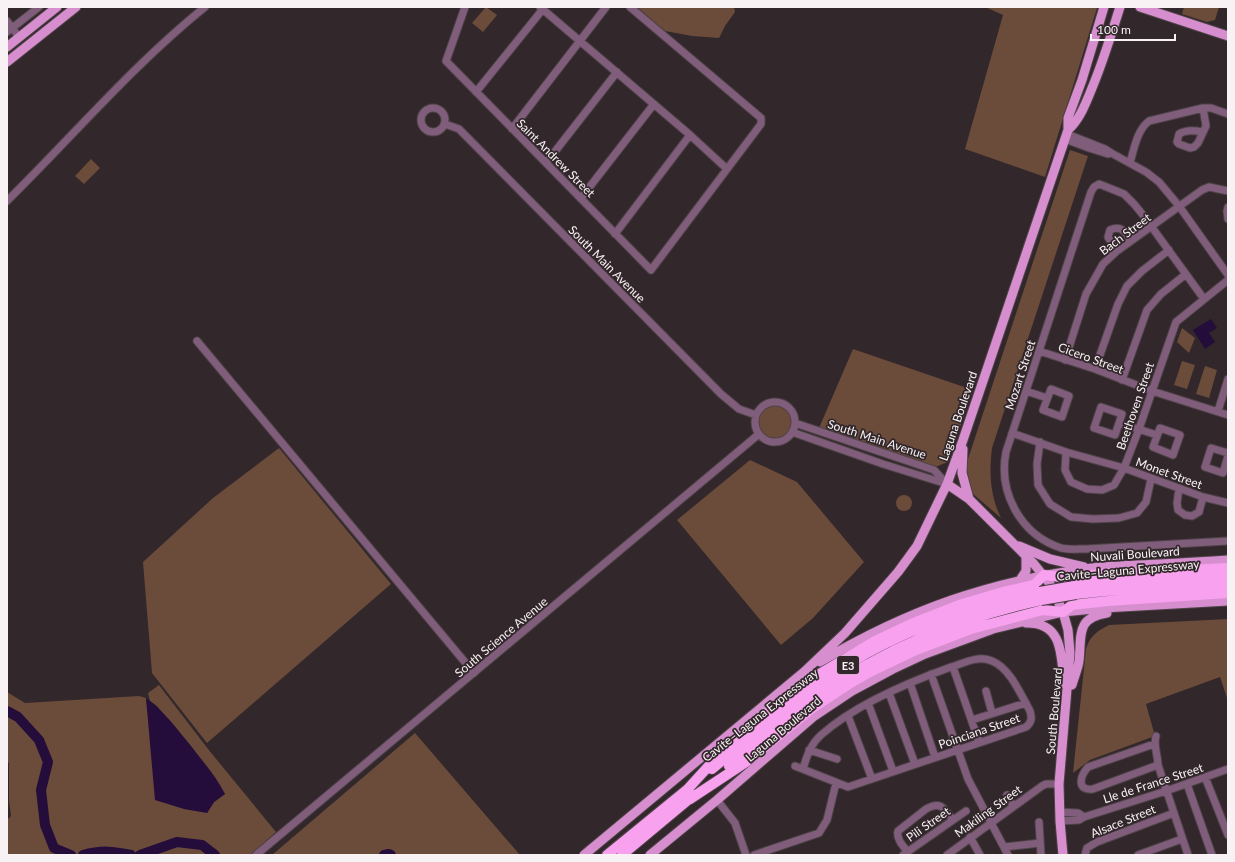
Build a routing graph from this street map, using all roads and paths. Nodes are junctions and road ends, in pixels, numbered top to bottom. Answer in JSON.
{"nodes":[{"id":1,"x":39,"y":7,"type":"edge"},
{"id":2,"x":57,"y":7,"type":"edge"},
{"id":3,"x":76,"y":7,"type":"edge"},
{"id":4,"x":205,"y":7,"type":"edge"},
{"id":5,"x":465,"y":7,"type":"edge"},
{"id":6,"x":606,"y":7,"type":"edge"},
{"id":7,"x":630,"y":7,"type":"edge"},
{"id":8,"x":1104,"y":7,"type":"edge"},
{"id":9,"x":1120,"y":7,"type":"edge"},
{"id":10,"x":1140,"y":7,"type":"edge"},
{"id":11,"x":541,"y":8,"type":"edge"},
{"id":12,"x":7,"y":21,"type":"edge"},
{"id":13,"x":10,"y":30,"type":"edge"},
{"id":14,"x":1228,"y":36,"type":"edge"},
{"id":15,"x":19,"y":37,"type":"junction"},
{"id":16,"x":580,"y":41,"type":"junction"},
{"id":17,"x":7,"y":47,"type":"edge"},
{"id":18,"x":7,"y":62,"type":"edge"},
{"id":19,"x":617,"y":72,"type":"junction"},
{"id":20,"x":476,"y":92,"type":"junction"},
{"id":21,"x":654,"y":104,"type":"junction"},
{"id":22,"x":1203,"y":108,"type":"junction"},
{"id":23,"x":1228,"y":114,"type":"edge"},
{"id":24,"x":446,"y":124,"type":"dead end"},
{"id":25,"x":512,"y":128,"type":"junction"},
{"id":26,"x":1202,"y":132,"type":"dead end"},
{"id":27,"x":690,"y":134,"type":"junction"},
{"id":28,"x":1068,"y":137,"type":"junction"},
{"id":29,"x":1112,"y":154,"type":"junction"},
{"id":30,"x":546,"y":163,"type":"junction"},
{"id":31,"x":1130,"y":163,"type":"junction"},
{"id":32,"x":727,"y":169,"type":"junction"},
{"id":33,"x":1228,"y":190,"type":"edge"},
{"id":34,"x":581,"y":198,"type":"junction"},
{"id":35,"x":7,"y":201,"type":"edge"},
{"id":36,"x":1179,"y":206,"type":"junction"},
{"id":37,"x":1228,"y":207,"type":"edge"},
{"id":38,"x":1228,"y":219,"type":"edge"},
{"id":39,"x":1152,"y":227,"type":"junction"},
{"id":40,"x":615,"y":234,"type":"junction"},
{"id":41,"x":1131,"y":241,"type":"junction"},
{"id":42,"x":1169,"y":250,"type":"junction"},
{"id":43,"x":1117,"y":251,"type":"junction"},
{"id":44,"x":1186,"y":274,"type":"junction"},
{"id":45,"x":1228,"y":275,"type":"edge"},
{"id":46,"x":1228,"y":280,"type":"edge"},
{"id":47,"x":1204,"y":299,"type":"junction"},
{"id":48,"x":197,"y":342,"type":"dead end"},
{"id":49,"x":1039,"y":351,"type":"junction"},
{"id":50,"x":1066,"y":360,"type":"junction"},
{"id":51,"x":1095,"y":369,"type":"junction"},
{"id":52,"x":1228,"y":378,"type":"edge"},
{"id":53,"x":1122,"y":380,"type":"junction"},
{"id":54,"x":1026,"y":391,"type":"junction"},
{"id":55,"x":1152,"y":391,"type":"junction"},
{"id":56,"x":1048,"y":398,"type":"dead end"},
{"id":57,"x":1218,"y":411,"type":"junction"},
{"id":58,"x":756,"y":415,"type":"junction"},
{"id":59,"x":1228,"y":415,"type":"edge"},
{"id":60,"x":794,"y":423,"type":"junction"},
{"id":61,"x":1119,"y":423,"type":"junction"},
{"id":62,"x":1139,"y":429,"type":"junction"},
{"id":63,"x":792,"y":432,"type":"junction"},
{"id":64,"x":1012,"y":433,"type":"junction"},
{"id":65,"x":759,"y":434,"type":"junction"},
{"id":66,"x":1157,"y":435,"type":"dead end"},
{"id":67,"x":963,"y":440,"type":"junction"},
{"id":68,"x":1040,"y":442,"type":"junction"},
{"id":69,"x":1066,"y":452,"type":"junction"},
{"id":70,"x":1124,"y":468,"type":"junction"},
{"id":71,"x":1151,"y":478,"type":"junction"},
{"id":72,"x":947,"y":484,"type":"junction"},
{"id":73,"x":1179,"y":488,"type":"junction"},
{"id":74,"x":1203,"y":497,"type":"junction"},
{"id":75,"x":968,"y":499,"type":"junction"},
{"id":76,"x":1228,"y":503,"type":"edge"},
{"id":77,"x":1228,"y":540,"type":"edge"},
{"id":78,"x":1015,"y":544,"type":"junction"},
{"id":79,"x":1026,"y":555,"type":"junction"},
{"id":80,"x":1228,"y":560,"type":"edge"},
{"id":81,"x":1094,"y":568,"type":"junction"},
{"id":82,"x":1228,"y":568,"type":"edge"},
{"id":83,"x":1044,"y":575,"type":"junction"},
{"id":84,"x":1228,"y":576,"type":"edge"},
{"id":85,"x":1020,"y":580,"type":"junction"},
{"id":86,"x":1228,"y":584,"type":"edge"},
{"id":87,"x":1075,"y":590,"type":"junction"},
{"id":88,"x":1228,"y":593,"type":"edge"},
{"id":89,"x":1228,"y":601,"type":"edge"},
{"id":90,"x":1156,"y":605,"type":"junction"},
{"id":91,"x":1063,"y":612,"type":"junction"},
{"id":92,"x":1007,"y":624,"type":"junction"},
{"id":93,"x":953,"y":667,"type":"junction"},
{"id":94,"x":804,"y":672,"type":"junction"},
{"id":95,"x":474,"y":673,"type":"junction"},
{"id":96,"x":932,"y":674,"type":"junction"},
{"id":97,"x":910,"y":683,"type":"junction"},
{"id":98,"x":986,"y":691,"type":"dead end"},
{"id":99,"x":889,"y":693,"type":"junction"},
{"id":100,"x":1066,"y":702,"type":"junction"},
{"id":101,"x":868,"y":703,"type":"junction"},
{"id":102,"x":1026,"y":703,"type":"junction"},
{"id":103,"x":992,"y":713,"type":"junction"},
{"id":104,"x":848,"y":716,"type":"junction"},
{"id":105,"x":972,"y":720,"type":"junction"},
{"id":106,"x":1156,"y":736,"type":"dead end"},
{"id":107,"x":980,"y":742,"type":"junction"},
{"id":108,"x":1154,"y":744,"type":"junction"},
{"id":109,"x":809,"y":750,"type":"junction"},
{"id":110,"x":957,"y":750,"type":"junction"},
{"id":111,"x":935,"y":757,"type":"junction"},
{"id":112,"x":837,"y":759,"type":"dead end"},
{"id":113,"x":915,"y":764,"type":"junction"},
{"id":114,"x":1158,"y":765,"type":"junction"},
{"id":115,"x":794,"y":766,"type":"dead end"},
{"id":116,"x":803,"y":769,"type":"junction"},
{"id":117,"x":1228,"y":769,"type":"edge"},
{"id":118,"x":893,"y":771,"type":"junction"},
{"id":119,"x":1205,"y":778,"type":"junction"},
{"id":120,"x":872,"y":779,"type":"junction"},
{"id":121,"x":836,"y":783,"type":"junction"},
{"id":122,"x":1187,"y":784,"type":"junction"},
{"id":123,"x":1059,"y":786,"type":"junction"},
{"id":124,"x":1166,"y":791,"type":"junction"},
{"id":125,"x":687,"y":795,"type":"junction"},
{"id":126,"x":1007,"y":795,"type":"dead end"},
{"id":127,"x":717,"y":800,"type":"junction"},
{"id":128,"x":1013,"y":806,"type":"junction"},
{"id":129,"x":966,"y":811,"type":"dead end"},
{"id":130,"x":1174,"y":813,"type":"junction"},
{"id":131,"x":1060,"y":817,"type":"junction"},
{"id":132,"x":952,"y":819,"type":"junction"},
{"id":133,"x":991,"y":822,"type":"junction"},
{"id":134,"x":1039,"y":822,"type":"dead end"},
{"id":135,"x":1228,"y":835,"type":"edge"},
{"id":136,"x":970,"y":837,"type":"junction"},
{"id":137,"x":1182,"y":839,"type":"junction"},
{"id":138,"x":1040,"y":843,"type":"junction"},
{"id":139,"x":1004,"y":847,"type":"junction"},
{"id":140,"x":905,"y":853,"type":"edge"},
{"id":141,"x":951,"y":854,"type":"edge"},
{"id":142,"x":256,"y":855,"type":"edge"},
{"id":143,"x":584,"y":855,"type":"edge"},
{"id":144,"x":607,"y":855,"type":"edge"},
{"id":145,"x":622,"y":855,"type":"edge"},
{"id":146,"x":650,"y":855,"type":"edge"},
{"id":147,"x":746,"y":855,"type":"edge"},
{"id":148,"x":754,"y":855,"type":"edge"},
{"id":149,"x":980,"y":855,"type":"edge"},
{"id":150,"x":1008,"y":855,"type":"edge"},
{"id":151,"x":1041,"y":855,"type":"edge"},
{"id":152,"x":1063,"y":855,"type":"edge"},
{"id":153,"x":1085,"y":855,"type":"edge"},
{"id":154,"x":1138,"y":855,"type":"edge"},
{"id":155,"x":1188,"y":855,"type":"edge"},
{"id":156,"x":1212,"y":855,"type":"edge"}],
"edges":[{"from":1,"to":13,"type":"street"},
{"from":2,"to":15,"type":"main road"},
{"from":3,"to":18,"type":"main road"},
{"from":4,"to":35,"type":"street"},
{"from":5,"to":20,"type":"street","name":"Saint Andrew Street"},
{"from":6,"to":16,"type":"street"},
{"from":7,"to":32,"type":"street"},
{"from":8,"to":28,"type":"main road","name":"Laguna Boulevard"},
{"from":9,"to":28,"type":"main road","name":"Laguna Boulevard"},
{"from":10,"to":14,"type":"main road"},
{"from":11,"to":16,"type":"street"},
{"from":11,"to":20,"type":"street"},
{"from":12,"to":13,"type":"street"},
{"from":13,"to":15,"type":"street"},
{"from":15,"to":17,"type":"main road"},
{"from":16,"to":19,"type":"street"},
{"from":16,"to":25,"type":"street"},
{"from":19,"to":21,"type":"street"},
{"from":19,"to":30,"type":"street"},
{"from":20,"to":25,"type":"street","name":"Saint Andrew Street"},
{"from":21,"to":27,"type":"street"},
{"from":21,"to":34,"type":"street"},
{"from":22,"to":23,"type":"street"},
{"from":22,"to":26,"type":"street"},
{"from":22,"to":31,"type":"street"},
{"from":24,"to":58,"type":"street","name":"South Main Avenue"},
{"from":25,"to":30,"type":"street","name":"Saint Andrew Street"},
{"from":27,"to":32,"type":"street"},
{"from":27,"to":40,"type":"street"},
{"from":28,"to":29,"type":"street"},
{"from":28,"to":29,"type":"street"},
{"from":28,"to":67,"type":"main road","name":"Laguna Boulevard"},
{"from":29,"to":31,"type":"street"},
{"from":30,"to":34,"type":"street","name":"Saint Andrew Street"},
{"from":31,"to":36,"type":"street"},
{"from":32,"to":40,"type":"street","name":"Saint Andrew Street"},
{"from":33,"to":36,"type":"street","name":"Bach Street"},
{"from":34,"to":40,"type":"street","name":"Saint Andrew Street"},
{"from":36,"to":39,"type":"street","name":"Bach Street"},
{"from":36,"to":45,"type":"street"},
{"from":37,"to":38,"type":"street"},
{"from":39,"to":41,"type":"street","name":"Bach Street"},
{"from":39,"to":42,"type":"street","name":"Mozart Street"},
{"from":39,"to":49,"type":"street","name":"Mozart Street"},
{"from":41,"to":43,"type":"street","name":"Bach Street"},
{"from":41,"to":43,"type":"street"},
{"from":42,"to":44,"type":"street","name":"Mozart Street"},
{"from":42,"to":51,"type":"street"},
{"from":43,"to":50,"type":"street","name":"Bach Street"},
{"from":44,"to":47,"type":"street","name":"Mozart Street"},
{"from":44,"to":53,"type":"street"},
{"from":46,"to":47,"type":"street","name":"Beethoven Street"},
{"from":47,"to":55,"type":"street","name":"Beethoven Street"},
{"from":48,"to":95,"type":"street"},
{"from":49,"to":50,"type":"street","name":"Cicero Street"},
{"from":49,"to":54,"type":"street","name":"Mozart Street"},
{"from":50,"to":51,"type":"street","name":"Cicero Street"},
{"from":51,"to":53,"type":"street","name":"Cicero Street"},
{"from":52,"to":57,"type":"street"},
{"from":53,"to":55,"type":"street","name":"Cicero Street"},
{"from":54,"to":56,"type":"street"},
{"from":54,"to":64,"type":"street","name":"Mozart Street"},
{"from":55,"to":57,"type":"street","name":"Cicero Street"},
{"from":55,"to":62,"type":"street","name":"Beethoven Street"},
{"from":57,"to":59,"type":"street","name":"Cicero Street"},
{"from":58,"to":60,"type":"street"},
{"from":58,"to":65,"type":"street"},
{"from":60,"to":63,"type":"street"},
{"from":60,"to":72,"type":"street","name":"South Main Avenue"},
{"from":61,"to":61,"type":"street"},
{"from":61,"to":62,"type":"street"},
{"from":62,"to":66,"type":"street"},
{"from":62,"to":70,"type":"street","name":"Beethoven Street"},
{"from":63,"to":65,"type":"street"},
{"from":63,"to":72,"type":"street","name":"South Main Avenue"},
{"from":64,"to":68,"type":"street","name":"Monet Street"},
{"from":64,"to":77,"type":"street","name":"Mozart Street"},
{"from":65,"to":95,"type":"street","name":"South Science Avenue"},
{"from":67,"to":72,"type":"main road","name":"Laguna Boulevard"},
{"from":67,"to":75,"type":"main road"},
{"from":68,"to":69,"type":"street","name":"Monet Street"},
{"from":68,"to":71,"type":"street"},
{"from":69,"to":70,"type":"street","name":"Monet Street"},
{"from":69,"to":70,"type":"street","name":"Beethoven Street"},
{"from":70,"to":71,"type":"street","name":"Monet Street"},
{"from":71,"to":73,"type":"street","name":"Monet Street"},
{"from":72,"to":75,"type":"main road","name":"South Boulevard"},
{"from":72,"to":94,"type":"main road","name":"Laguna Boulevard"},
{"from":73,"to":74,"type":"street","name":"Monet Street"},
{"from":73,"to":74,"type":"street"},
{"from":74,"to":76,"type":"street","name":"Monet Street"},
{"from":75,"to":78,"type":"main road","name":"South Boulevard"},
{"from":78,"to":79,"type":"main road","name":"South Boulevard"},
{"from":78,"to":81,"type":"main road"},
{"from":79,"to":83,"type":"main road","name":"South Boulevard"},
{"from":79,"to":85,"type":"main road"},
{"from":80,"to":81,"type":"main road","name":"Nuvali Boulevard"},
{"from":81,"to":83,"type":"main road","name":"Nuvali Boulevard"},
{"from":82,"to":83,"type":"highway"},
{"from":83,"to":85,"type":"main road","name":"Laguna Boulevard"},
{"from":83,"to":91,"type":"main road","name":"South Boulevard"},
{"from":83,"to":125,"type":"highway"},
{"from":84,"to":87,"type":"highway","name":"Cavite–Laguna Expressway","number":"E3"},
{"from":85,"to":94,"type":"main road","name":"Laguna Boulevard"},
{"from":86,"to":87,"type":"highway","name":"Cavite–Laguna Expressway","number":"E3"},
{"from":87,"to":125,"type":"highway","name":"Cavite–Laguna Expressway","number":"E3","bridge":true},
{"from":88,"to":91,"type":"highway"},
{"from":89,"to":90,"type":"main road"},
{"from":90,"to":91,"type":"main road"},
{"from":90,"to":100,"type":"main road"},
{"from":91,"to":92,"type":"main road","name":"Laguna Boulevard"},
{"from":91,"to":100,"type":"main road","name":"South Boulevard"},
{"from":91,"to":125,"type":"highway"},
{"from":92,"to":100,"type":"main road"},
{"from":92,"to":127,"type":"main road","name":"Laguna Boulevard"},
{"from":93,"to":96,"type":"street","name":"Poinciana Street"},
{"from":93,"to":102,"type":"street","name":"Poinciana Street"},
{"from":93,"to":105,"type":"street"},
{"from":94,"to":143,"type":"main road","name":"Laguna Boulevard"},
{"from":95,"to":142,"type":"street","name":"South Science Avenue"},
{"from":96,"to":97,"type":"street","name":"Poinciana Street"},
{"from":96,"to":110,"type":"street"},
{"from":97,"to":99,"type":"street","name":"Poinciana Street"},
{"from":97,"to":111,"type":"street"},
{"from":98,"to":103,"type":"street"},
{"from":99,"to":101,"type":"street","name":"Poinciana Street"},
{"from":99,"to":113,"type":"street"},
{"from":100,"to":123,"type":"main road","name":"South Boulevard"},
{"from":101,"to":104,"type":"street","name":"Poinciana Street"},
{"from":101,"to":118,"type":"street"},
{"from":102,"to":103,"type":"street"},
{"from":102,"to":107,"type":"street","name":"Poinciana Street"},
{"from":103,"to":105,"type":"street"},
{"from":104,"to":109,"type":"street","name":"Poinciana Street"},
{"from":104,"to":120,"type":"street"},
{"from":105,"to":107,"type":"street"},
{"from":106,"to":108,"type":"street"},
{"from":107,"to":110,"type":"street","name":"Poinciana Street"},
{"from":108,"to":114,"type":"street"},
{"from":108,"to":114,"type":"street"},
{"from":109,"to":112,"type":"street"},
{"from":109,"to":116,"type":"street","name":"Poinciana Street"},
{"from":110,"to":111,"type":"street","name":"Poinciana Street"},
{"from":110,"to":133,"type":"street"},
{"from":111,"to":113,"type":"street","name":"Poinciana Street"},
{"from":113,"to":118,"type":"street","name":"Poinciana Street"},
{"from":114,"to":124,"type":"street"},
{"from":115,"to":116,"type":"street","name":"Poinciana Street"},
{"from":116,"to":121,"type":"street","name":"Poinciana Street"},
{"from":117,"to":119,"type":"street","name":"Lle de France Street"},
{"from":118,"to":120,"type":"street","name":"Poinciana Street"},
{"from":119,"to":122,"type":"street","name":"Lle de France Street"},
{"from":119,"to":135,"type":"street"},
{"from":120,"to":121,"type":"street","name":"Poinciana Street"},
{"from":121,"to":148,"type":"street"},
{"from":122,"to":124,"type":"street","name":"Lle de France Street"},
{"from":122,"to":156,"type":"street"},
{"from":123,"to":128,"type":"street","name":"Makiling Street"},
{"from":123,"to":131,"type":"main road","name":"South Boulevard"},
{"from":124,"to":130,"type":"street"},
{"from":124,"to":131,"type":"street","name":"Lle de France Street"},
{"from":125,"to":144,"type":"highway","name":"Cavite–Laguna Expressway","number":"E3"},
{"from":125,"to":145,"type":"highway","name":"Cavite–Laguna Expressway","number":"E3"},
{"from":126,"to":128,"type":"street"},
{"from":127,"to":146,"type":"main road","name":"Laguna Boulevard"},
{"from":127,"to":147,"type":"street"},
{"from":128,"to":133,"type":"street","name":"Makiling Street"},
{"from":129,"to":132,"type":"street","name":"Pili Street"},
{"from":130,"to":137,"type":"street"},
{"from":130,"to":153,"type":"street","name":"Alsace Street"},
{"from":131,"to":152,"type":"main road","name":"South Boulevard"},
{"from":132,"to":140,"type":"street","name":"Pili Street"},
{"from":132,"to":140,"type":"street"},
{"from":133,"to":136,"type":"street","name":"Makiling Street"},
{"from":133,"to":139,"type":"street"},
{"from":134,"to":138,"type":"street"},
{"from":136,"to":141,"type":"street","name":"Makiling Street"},
{"from":136,"to":149,"type":"street"},
{"from":137,"to":154,"type":"street"},
{"from":137,"to":155,"type":"street"},
{"from":138,"to":139,"type":"street"},
{"from":138,"to":151,"type":"street"},
{"from":139,"to":150,"type":"street"}]}
